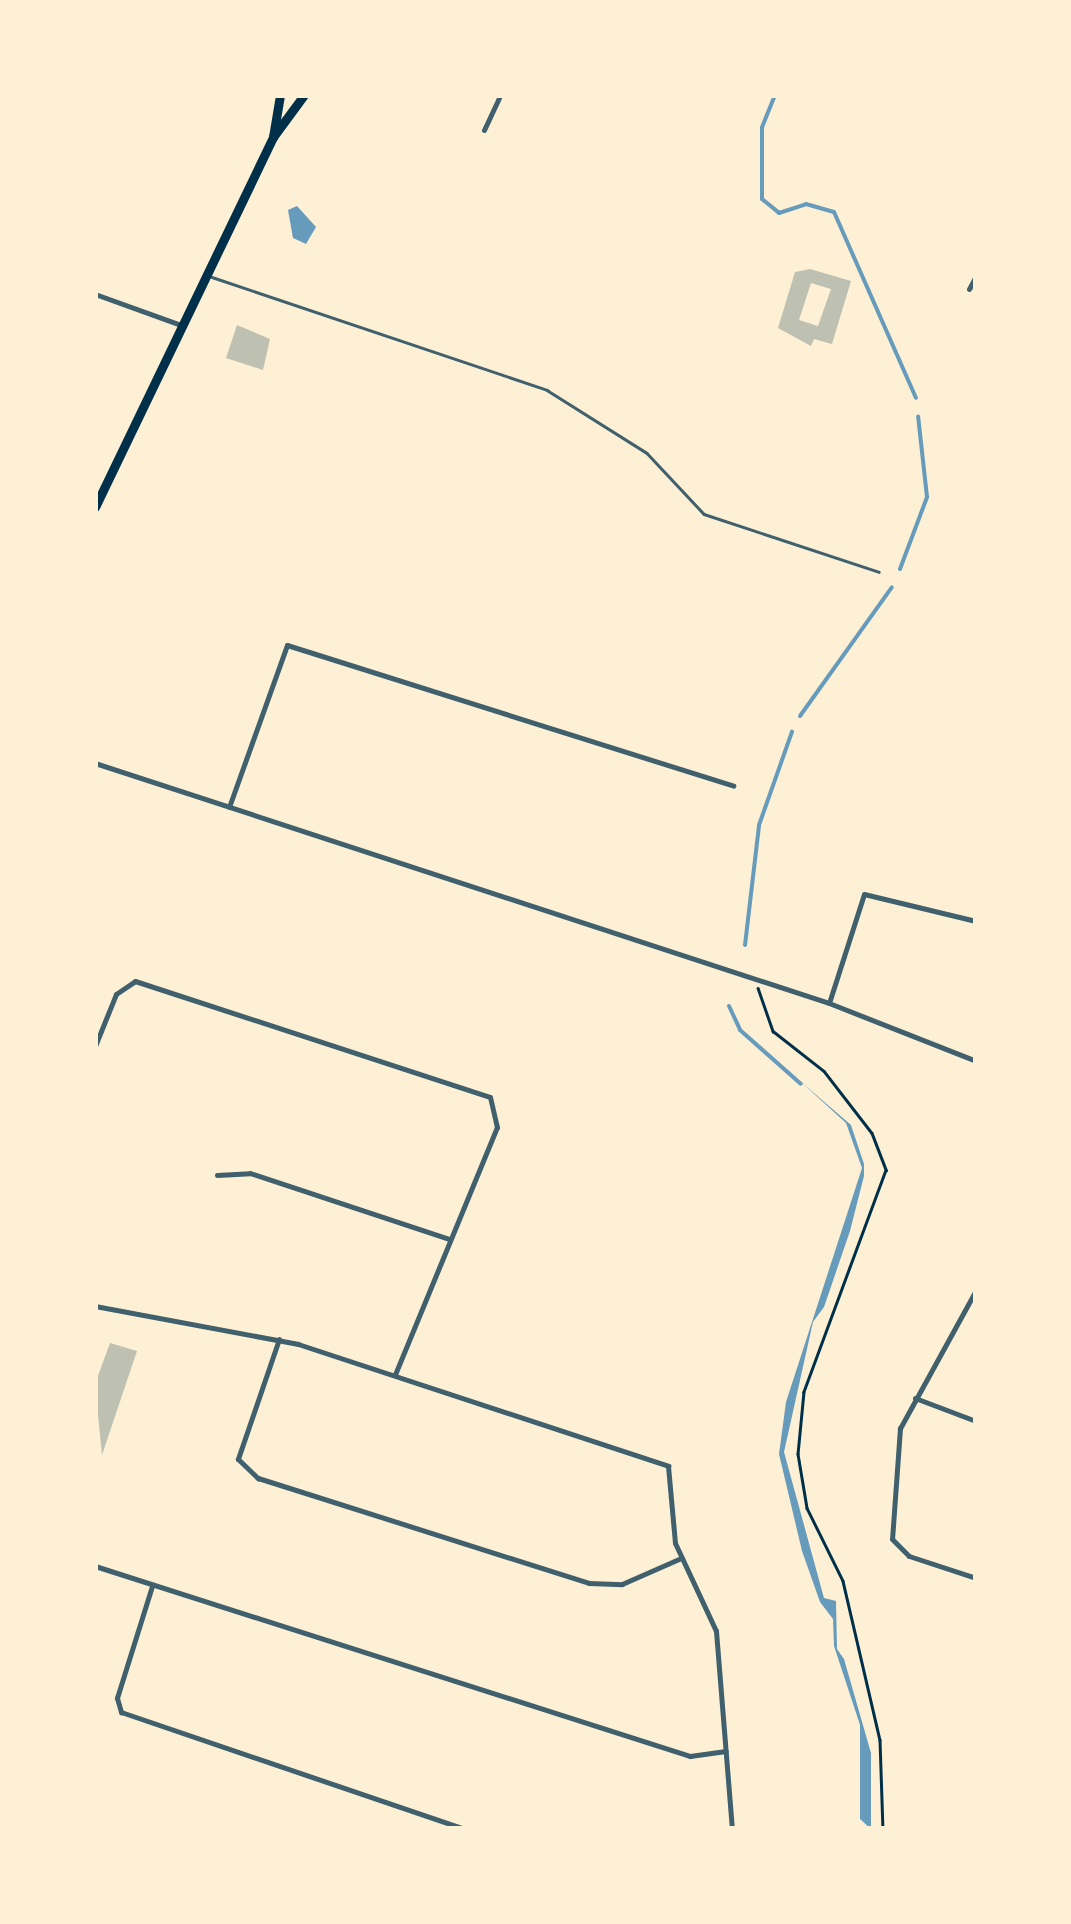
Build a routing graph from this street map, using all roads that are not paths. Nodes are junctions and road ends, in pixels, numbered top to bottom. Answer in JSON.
{"nodes":[{"id":1,"x":280,"y":95,"type":"edge"},
{"id":2,"x":304,"y":95,"type":"edge"},
{"id":3,"x":500,"y":95,"type":"edge"},
{"id":4,"x":484,"y":130,"type":"dead end"},
{"id":5,"x":273,"y":137,"type":"junction"},
{"id":6,"x":206,"y":274,"type":"junction"},
{"id":7,"x":976,"y":276,"type":"edge"},
{"id":8,"x":969,"y":289,"type":"dead end"},
{"id":9,"x":95,"y":294,"type":"edge"},
{"id":10,"x":181,"y":325,"type":"junction"},
{"id":11,"x":95,"y":507,"type":"edge"},
{"id":12,"x":878,"y":572,"type":"dead end"},
{"id":13,"x":95,"y":763,"type":"edge"},
{"id":14,"x":733,"y":786,"type":"dead end"},
{"id":15,"x":229,"y":807,"type":"junction"},
{"id":16,"x":976,"y":921,"type":"edge"},
{"id":17,"x":829,"y":1004,"type":"junction"},
{"id":18,"x":95,"y":1046,"type":"edge"},
{"id":19,"x":976,"y":1061,"type":"edge"},
{"id":20,"x":217,"y":1175,"type":"dead end"},
{"id":21,"x":450,"y":1239,"type":"junction"},
{"id":22,"x":976,"y":1290,"type":"edge"},
{"id":23,"x":95,"y":1306,"type":"edge"},
{"id":24,"x":279,"y":1339,"type":"junction"},
{"id":25,"x":396,"y":1375,"type":"junction"},
{"id":26,"x":915,"y":1398,"type":"junction"},
{"id":27,"x":976,"y":1421,"type":"edge"},
{"id":28,"x":681,"y":1558,"type":"junction"},
{"id":29,"x":95,"y":1566,"type":"edge"},
{"id":30,"x":976,"y":1578,"type":"edge"},
{"id":31,"x":152,"y":1586,"type":"junction"},
{"id":32,"x":726,"y":1751,"type":"junction"},
{"id":33,"x":464,"y":1829,"type":"edge"},
{"id":34,"x":732,"y":1829,"type":"edge"}],
"edges":[{"from":1,"to":5,"type":"main road"},
{"from":2,"to":5,"type":"main road"},
{"from":3,"to":4,"type":"street"},
{"from":5,"to":6,"type":"main road"},
{"from":6,"to":10,"type":"main road"},
{"from":6,"to":12,"type":"lane"},
{"from":7,"to":8,"type":"street"},
{"from":9,"to":10,"type":"street"},
{"from":10,"to":11,"type":"main road"},
{"from":13,"to":15,"type":"street"},
{"from":14,"to":15,"type":"street"},
{"from":15,"to":17,"type":"street"},
{"from":16,"to":17,"type":"street"},
{"from":17,"to":19,"type":"street"},
{"from":18,"to":21,"type":"street"},
{"from":20,"to":21,"type":"street"},
{"from":21,"to":25,"type":"street"},
{"from":22,"to":26,"type":"street"},
{"from":23,"to":24,"type":"street"},
{"from":24,"to":25,"type":"street"},
{"from":24,"to":28,"type":"street"},
{"from":25,"to":28,"type":"street"},
{"from":26,"to":27,"type":"street"},
{"from":26,"to":30,"type":"street"},
{"from":28,"to":32,"type":"street"},
{"from":29,"to":31,"type":"street"},
{"from":31,"to":32,"type":"street"},
{"from":31,"to":33,"type":"street"},
{"from":32,"to":34,"type":"street"}]}
